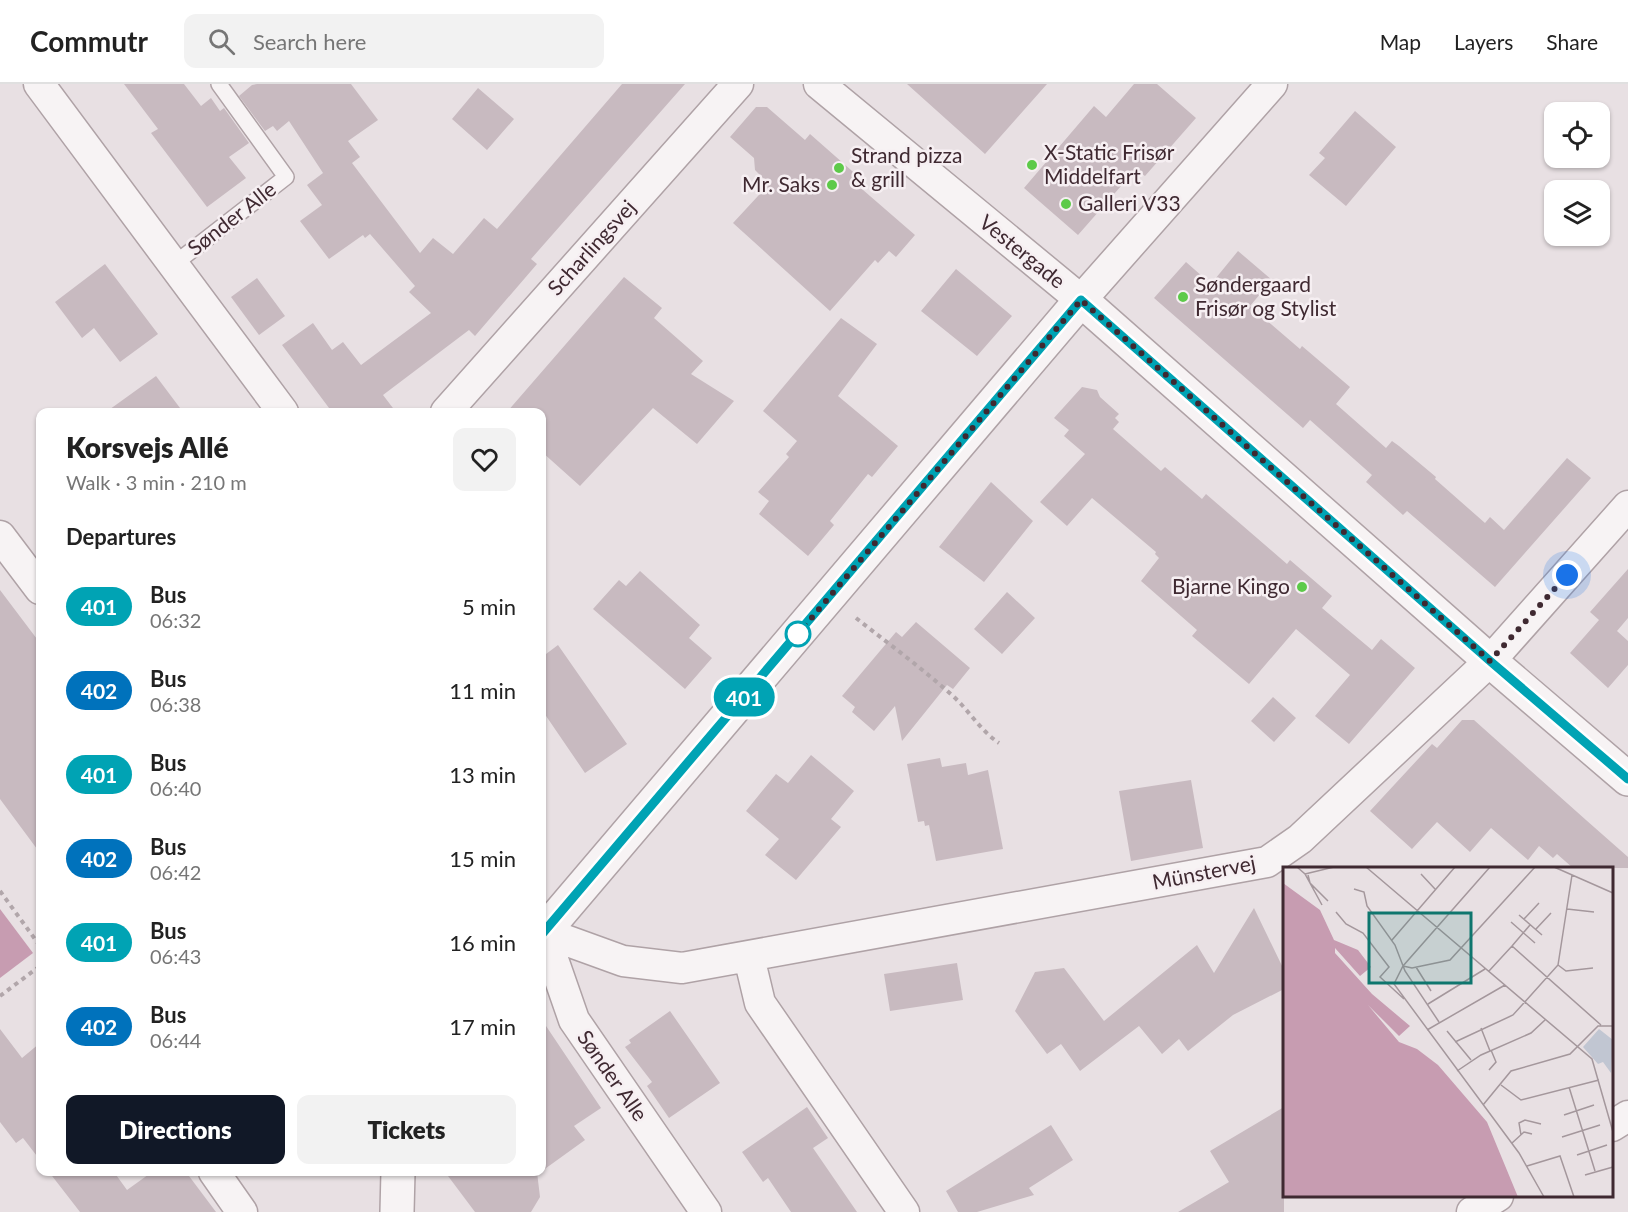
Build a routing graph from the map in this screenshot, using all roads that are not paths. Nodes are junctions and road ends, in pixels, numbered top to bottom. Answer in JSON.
{"nodes":[{"id":1,"x":39,"y":84,"type":"edge"},
{"id":2,"x":219,"y":84,"type":"edge"},
{"id":3,"x":738,"y":84,"type":"edge"},
{"id":4,"x":819,"y":84,"type":"edge"},
{"id":5,"x":1272,"y":84,"type":"edge"},
{"id":6,"x":173,"y":265,"type":"junction"},
{"id":7,"x":1081,"y":300,"type":"junction"},
{"id":8,"x":280,"y":408,"type":"edge"},
{"id":9,"x":450,"y":408,"type":"edge"},
{"id":10,"x":1628,"y":506,"type":"edge"},
{"id":11,"x":0,"y":536,"type":"edge"},
{"id":12,"x":36,"y":584,"type":"edge"},
{"id":13,"x":1490,"y":661,"type":"junction"},
{"id":14,"x":1628,"y":779,"type":"edge"},
{"id":15,"x":546,"y":926,"type":"edge"},
{"id":16,"x":546,"y":932,"type":"edge"},
{"id":17,"x":546,"y":942,"type":"edge"},
{"id":18,"x":748,"y":957,"type":"junction"},
{"id":19,"x":1628,"y":1116,"type":"edge"},
{"id":20,"x":1613,"y":1125,"type":"edge"},
{"id":21,"x":217,"y":1176,"type":"edge"},
{"id":22,"x":398,"y":1176,"type":"edge"},
{"id":23,"x":1496,"y":1197,"type":"edge"},
{"id":24,"x":242,"y":1212,"type":"edge"},
{"id":25,"x":397,"y":1212,"type":"edge"},
{"id":26,"x":706,"y":1212,"type":"edge"},
{"id":27,"x":904,"y":1212,"type":"edge"},
{"id":28,"x":1472,"y":1212,"type":"edge"}],
"edges":[{"from":1,"to":6,"type":"street","name":"Sønder Alle"},
{"from":2,"to":6,"type":"lane","name":"Sønder Alle"},
{"from":3,"to":9,"type":"street","name":"Scharlingsvej"},
{"from":4,"to":7,"type":"street","name":"Vestergade"},
{"from":5,"to":7,"type":"street"},
{"from":6,"to":8,"type":"street","name":"Sønder Alle"},
{"from":7,"to":13,"type":"street","name":"Vestergade"},
{"from":7,"to":15,"type":"street"},
{"from":10,"to":13,"type":"street","name":"Münstervej"},
{"from":11,"to":12,"type":"street"},
{"from":13,"to":14,"type":"street","name":"Vestergade"},
{"from":13,"to":18,"type":"street","name":"Münstervej"},
{"from":16,"to":18,"type":"street","name":"Münstervej"},
{"from":17,"to":26,"type":"street","name":"Sønder Alle"},
{"from":18,"to":27,"type":"street"},
{"from":19,"to":20,"type":"street"},
{"from":21,"to":24,"type":"street"},
{"from":22,"to":25,"type":"street"},
{"from":23,"to":28,"type":"street"}]}
